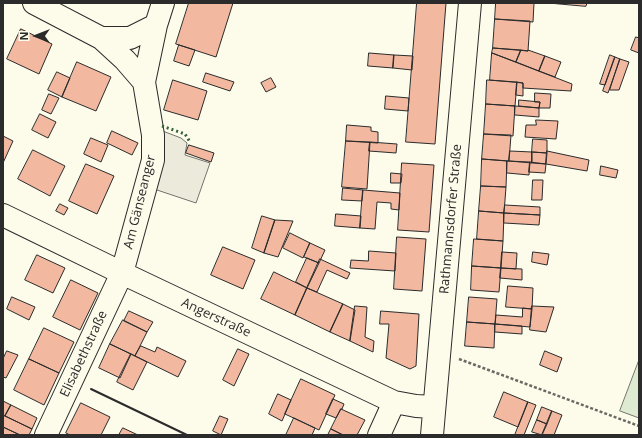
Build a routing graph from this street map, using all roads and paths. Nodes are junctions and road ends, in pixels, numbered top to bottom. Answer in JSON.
{"nodes":[{"id":1,"x":34,"y":3,"type":"edge"},
{"id":2,"x":163,"y":3,"type":"edge"},
{"id":3,"x":470,"y":3,"type":"edge"},
{"id":4,"x":156,"y":25,"type":"junction"},
{"id":5,"x":101,"y":38,"type":"junction"},
{"id":6,"x":144,"y":82,"type":"junction"},
{"id":7,"x":3,"y":215,"type":"edge"},
{"id":8,"x":122,"y":273,"type":"junction"},
{"id":9,"x":439,"y":356,"type":"junction"},
{"id":10,"x":394,"y":402,"type":"junction"},
{"id":11,"x":434,"y":407,"type":"junction"},
{"id":12,"x":639,"y":426,"type":"edge"},
{"id":13,"x":46,"y":435,"type":"edge"},
{"id":14,"x":379,"y":435,"type":"edge"},
{"id":15,"x":432,"y":435,"type":"edge"}],
"edges":[{"from":1,"to":5,"type":"street"},
{"from":2,"to":4,"type":"street","name":"Am Gänseanger"},
{"from":3,"to":9,"type":"street","name":"Rathmannsdorfer Straße"},
{"from":4,"to":5,"type":"street"},
{"from":4,"to":6,"type":"street","name":"Am Gänseanger"},
{"from":5,"to":6,"type":"street"},
{"from":6,"to":8,"type":"street","name":"Am Gänseanger"},
{"from":7,"to":8,"type":"street","name":"Angerstraße"},
{"from":8,"to":10,"type":"street","name":"Angerstraße"},
{"from":8,"to":13,"type":"street","name":"Elisabethstraße"},
{"from":9,"to":11,"type":"street","name":"Rathmannsdorfer Straße"},
{"from":9,"to":12,"type":"path"},
{"from":10,"to":11,"type":"street","name":"Angerstraße"},
{"from":10,"to":14,"type":"street"},
{"from":11,"to":15,"type":"street","name":"Rathmannsdorfer Straße"}]}
